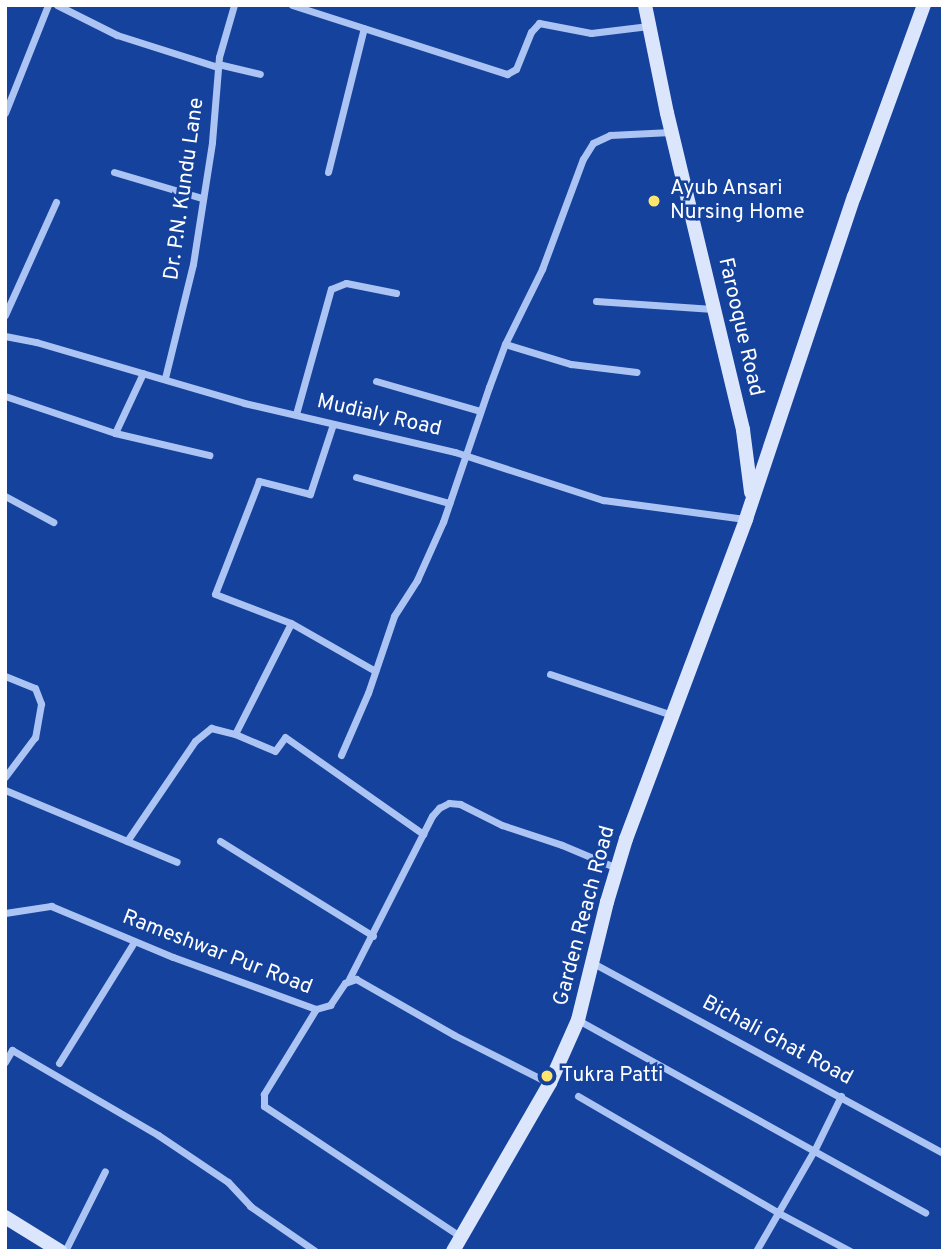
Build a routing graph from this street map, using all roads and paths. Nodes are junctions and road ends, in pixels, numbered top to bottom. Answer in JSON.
{"nodes":[{"id":1,"x":48,"y":5,"type":"edge"},
{"id":2,"x":57,"y":5,"type":"edge"},
{"id":3,"x":234,"y":5,"type":"edge"},
{"id":4,"x":292,"y":5,"type":"edge"},
{"id":5,"x":645,"y":5,"type":"edge"},
{"id":6,"x":924,"y":5,"type":"edge"},
{"id":7,"x":649,"y":26,"type":"junction"},
{"id":8,"x":364,"y":28,"type":"junction"},
{"id":9,"x":218,"y":66,"type":"junction"},
{"id":10,"x":260,"y":74,"type":"dead end"},
{"id":11,"x":5,"y":113,"type":"edge"},
{"id":12,"x":671,"y":132,"type":"junction"},
{"id":13,"x":114,"y":172,"type":"dead end"},
{"id":14,"x":328,"y":172,"type":"dead end"},
{"id":15,"x":202,"y":198,"type":"junction"},
{"id":16,"x":56,"y":202,"type":"dead end"},
{"id":17,"x":396,"y":293,"type":"dead end"},
{"id":18,"x":9,"y":299,"type":"edge"},
{"id":19,"x":596,"y":301,"type":"dead end"},
{"id":20,"x":714,"y":309,"type":"junction"},
{"id":21,"x":5,"y":315,"type":"edge"},
{"id":22,"x":5,"y":336,"type":"edge"},
{"id":23,"x":505,"y":344,"type":"junction"},
{"id":24,"x":637,"y":372,"type":"dead end"},
{"id":25,"x":143,"y":373,"type":"junction"},
{"id":26,"x":165,"y":378,"type":"junction"},
{"id":27,"x":376,"y":381,"type":"dead end"},
{"id":28,"x":5,"y":396,"type":"edge"},
{"id":29,"x":480,"y":411,"type":"junction"},
{"id":30,"x":296,"y":414,"type":"junction"},
{"id":31,"x":333,"y":424,"type":"junction"},
{"id":32,"x":114,"y":433,"type":"junction"},
{"id":33,"x":209,"y":455,"type":"dead end"},
{"id":34,"x":464,"y":455,"type":"junction"},
{"id":35,"x":356,"y":477,"type":"dead end"},
{"id":36,"x":5,"y":496,"type":"edge"},
{"id":37,"x":751,"y":496,"type":"junction"},
{"id":38,"x":449,"y":503,"type":"junction"},
{"id":39,"x":746,"y":519,"type":"junction"},
{"id":40,"x":53,"y":522,"type":"dead end"},
{"id":41,"x":290,"y":623,"type":"junction"},
{"id":42,"x":375,"y":671,"type":"junction"},
{"id":43,"x":550,"y":674,"type":"dead end"},
{"id":44,"x":5,"y":676,"type":"edge"},
{"id":45,"x":672,"y":715,"type":"junction"},
{"id":46,"x":235,"y":734,"type":"junction"},
{"id":47,"x":341,"y":755,"type":"dead end"},
{"id":48,"x":5,"y":777,"type":"edge"},
{"id":49,"x":5,"y":790,"type":"edge"},
{"id":50,"x":423,"y":834,"type":"junction"},
{"id":51,"x":127,"y":841,"type":"junction"},
{"id":52,"x":220,"y":841,"type":"dead end"},
{"id":53,"x":177,"y":862,"type":"dead end"},
{"id":54,"x":617,"y":869,"type":"junction"},
{"id":55,"x":5,"y":913,"type":"edge"},
{"id":56,"x":373,"y":936,"type":"junction"},
{"id":57,"x":134,"y":942,"type":"junction"},
{"id":58,"x":593,"y":963,"type":"junction"},
{"id":59,"x":349,"y":979,"type":"junction"},
{"id":60,"x":316,"y":1009,"type":"junction"},
{"id":61,"x":578,"y":1020,"type":"junction"},
{"id":62,"x":5,"y":1062,"type":"edge"},
{"id":63,"x":59,"y":1062,"type":"dead end"},
{"id":64,"x":550,"y":1083,"type":"junction"},
{"id":65,"x":578,"y":1096,"type":"dead end"},
{"id":66,"x":841,"y":1096,"type":"junction"},
{"id":67,"x":815,"y":1149,"type":"junction"},
{"id":68,"x":943,"y":1153,"type":"edge"},
{"id":69,"x":105,"y":1171,"type":"dead end"},
{"id":70,"x":776,"y":1212,"type":"junction"},
{"id":71,"x":925,"y":1212,"type":"dead end"},
{"id":72,"x":5,"y":1217,"type":"edge"},
{"id":73,"x":461,"y":1237,"type":"junction"},
{"id":74,"x":60,"y":1251,"type":"edge"},
{"id":75,"x":65,"y":1251,"type":"edge"},
{"id":76,"x":315,"y":1251,"type":"edge"},
{"id":77,"x":453,"y":1251,"type":"edge"},
{"id":78,"x":756,"y":1251,"type":"edge"},
{"id":79,"x":850,"y":1251,"type":"edge"}],
"edges":[{"from":1,"to":11,"type":"street"},
{"from":2,"to":9,"type":"street"},
{"from":3,"to":9,"type":"street","name":"Dr. P.N. Kundu Lane"},
{"from":4,"to":8,"type":"street"},
{"from":5,"to":7,"type":"main road","name":"Farooque Road"},
{"from":6,"to":37,"type":"main road"},
{"from":7,"to":8,"type":"street"},
{"from":7,"to":12,"type":"main road","name":"Farooque Road"},
{"from":8,"to":14,"type":"street"},
{"from":9,"to":10,"type":"street"},
{"from":9,"to":15,"type":"street","name":"Dr. P.N. Kundu Lane"},
{"from":12,"to":20,"type":"main road","name":"Farooque Road"},
{"from":12,"to":23,"type":"street"},
{"from":13,"to":15,"type":"street"},
{"from":15,"to":26,"type":"street","name":"Dr. P.N. Kundu Lane"},
{"from":16,"to":18,"type":"street"},
{"from":17,"to":30,"type":"street"},
{"from":18,"to":21,"type":"street"},
{"from":19,"to":20,"type":"street"},
{"from":20,"to":37,"type":"main road","name":"Farooque Road"},
{"from":22,"to":25,"type":"street","name":"Mudialy Road"},
{"from":23,"to":24,"type":"street"},
{"from":23,"to":29,"type":"street"},
{"from":25,"to":26,"type":"street","name":"Mudialy Road"},
{"from":25,"to":32,"type":"street"},
{"from":26,"to":30,"type":"street","name":"Mudialy Road"},
{"from":27,"to":29,"type":"street"},
{"from":28,"to":32,"type":"street"},
{"from":29,"to":34,"type":"street"},
{"from":30,"to":31,"type":"street","name":"Mudialy Road"},
{"from":31,"to":34,"type":"street","name":"Mudialy Road"},
{"from":31,"to":41,"type":"street"},
{"from":32,"to":33,"type":"street"},
{"from":34,"to":38,"type":"street"},
{"from":34,"to":39,"type":"street","name":"Mudialy Road"},
{"from":35,"to":38,"type":"street"},
{"from":36,"to":40,"type":"street"},
{"from":37,"to":39,"type":"main road","name":"Garden Reach Road"},
{"from":38,"to":42,"type":"street"},
{"from":39,"to":45,"type":"main road","name":"Garden Reach Road"},
{"from":41,"to":42,"type":"street"},
{"from":41,"to":46,"type":"street"},
{"from":42,"to":47,"type":"street"},
{"from":43,"to":45,"type":"street"},
{"from":44,"to":48,"type":"street"},
{"from":45,"to":54,"type":"main road","name":"Garden Reach Road"},
{"from":46,"to":50,"type":"street"},
{"from":46,"to":51,"type":"street"},
{"from":49,"to":51,"type":"street"},
{"from":50,"to":54,"type":"street","name":"Rameshwar Pur Road"},
{"from":50,"to":56,"type":"street","name":"Rameshwar Pur Road"},
{"from":51,"to":53,"type":"street"},
{"from":52,"to":56,"type":"street"},
{"from":54,"to":58,"type":"main road","name":"Garden Reach Road"},
{"from":55,"to":57,"type":"street","name":"Rameshwar Pur Road"},
{"from":56,"to":59,"type":"street","name":"Rameshwar Pur Road"},
{"from":57,"to":60,"type":"street","name":"Rameshwar Pur Road"},
{"from":57,"to":63,"type":"street"},
{"from":58,"to":61,"type":"main road","name":"Garden Reach Road"},
{"from":58,"to":66,"type":"street","name":"Bichali Ghat Road"},
{"from":59,"to":60,"type":"street","name":"Rameshwar Pur Road"},
{"from":59,"to":64,"type":"street"},
{"from":60,"to":73,"type":"street"},
{"from":61,"to":64,"type":"main road","name":"Garden Reach Road"},
{"from":61,"to":67,"type":"street"},
{"from":62,"to":76,"type":"street"},
{"from":64,"to":73,"type":"main road","name":"Garden Reach Road"},
{"from":65,"to":70,"type":"street"},
{"from":66,"to":67,"type":"street"},
{"from":66,"to":68,"type":"street","name":"Bichali Ghat Road"},
{"from":67,"to":70,"type":"street"},
{"from":67,"to":71,"type":"street"},
{"from":69,"to":75,"type":"street"},
{"from":70,"to":78,"type":"street"},
{"from":70,"to":79,"type":"street"},
{"from":72,"to":74,"type":"main road"},
{"from":73,"to":77,"type":"main road","name":"Garden Reach Road"}]}
